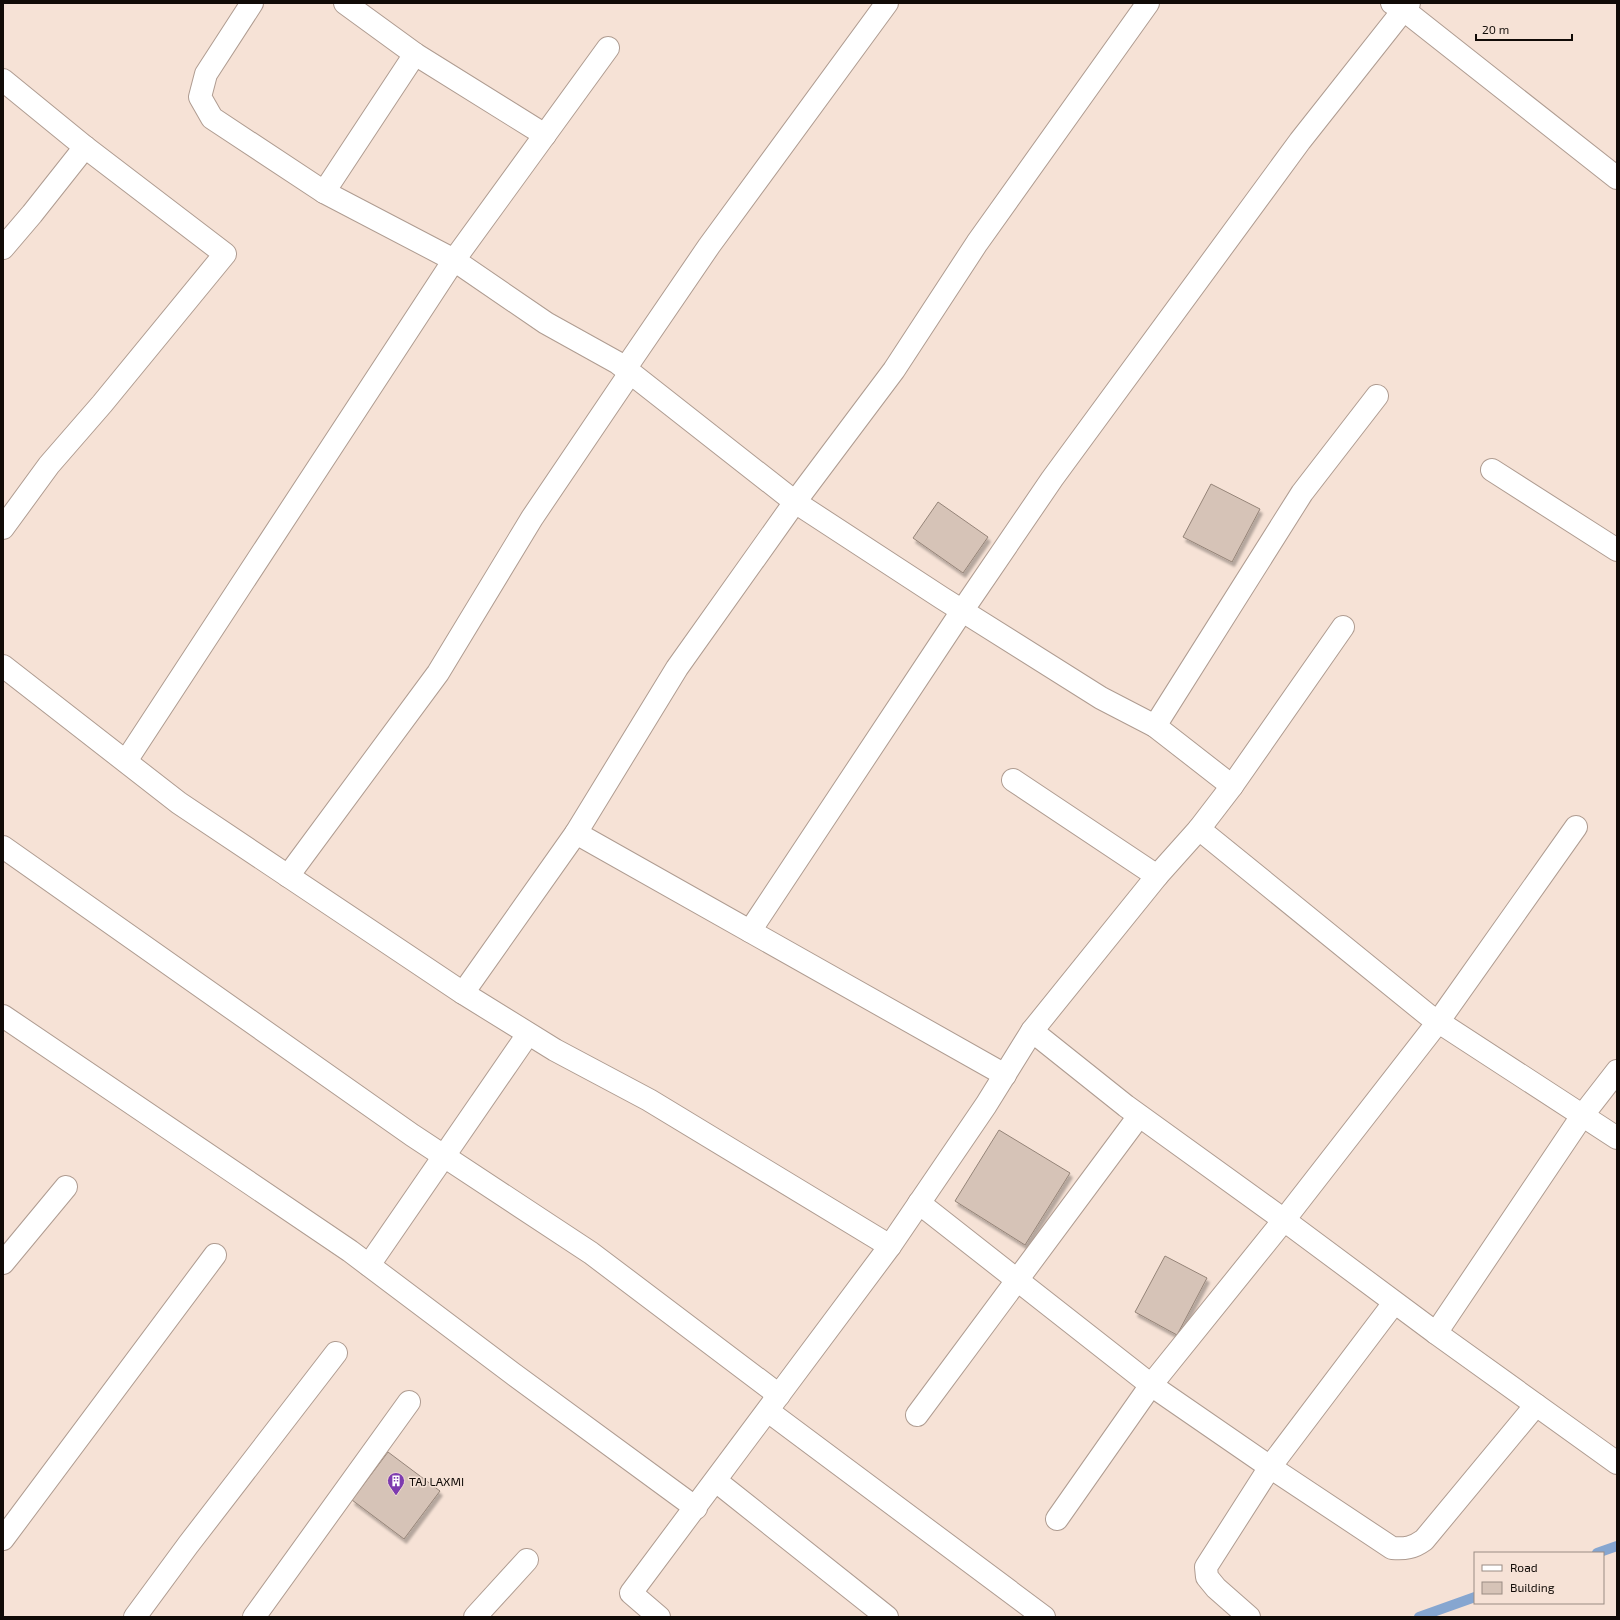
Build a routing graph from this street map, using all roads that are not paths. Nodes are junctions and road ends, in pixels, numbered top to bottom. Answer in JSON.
{"nodes":[{"id":1,"x":252,"y":3,"type":"edge"},
{"id":2,"x":345,"y":3,"type":"edge"},
{"id":3,"x":887,"y":3,"type":"edge"},
{"id":4,"x":1148,"y":3,"type":"edge"},
{"id":5,"x":1402,"y":5,"type":"edge"},
{"id":6,"x":608,"y":48,"type":"dead end"},
{"id":7,"x":415,"y":54,"type":"junction"},
{"id":8,"x":3,"y":80,"type":"edge"},
{"id":9,"x":545,"y":135,"type":"junction"},
{"id":10,"x":85,"y":147,"type":"junction"},
{"id":11,"x":1617,"y":178,"type":"edge"},
{"id":12,"x":324,"y":192,"type":"junction"},
{"id":13,"x":3,"y":248,"type":"edge"},
{"id":14,"x":454,"y":260,"type":"junction"},
{"id":15,"x":627,"y":371,"type":"junction"},
{"id":16,"x":1377,"y":396,"type":"dead end"},
{"id":17,"x":1492,"y":470,"type":"dead end"},
{"id":18,"x":795,"y":502,"type":"junction"},
{"id":19,"x":3,"y":528,"type":"edge"},
{"id":20,"x":1617,"y":550,"type":"edge"},
{"id":21,"x":962,"y":610,"type":"junction"},
{"id":22,"x":1344,"y":627,"type":"dead end"},
{"id":23,"x":3,"y":666,"type":"edge"},
{"id":24,"x":1155,"y":726,"type":"junction"},
{"id":25,"x":126,"y":761,"type":"junction"},
{"id":26,"x":1013,"y":780,"type":"dead end"},
{"id":27,"x":1232,"y":786,"type":"junction"},
{"id":28,"x":1576,"y":827,"type":"dead end"},
{"id":29,"x":1199,"y":829,"type":"junction"},
{"id":30,"x":576,"y":833,"type":"junction"},
{"id":31,"x":3,"y":847,"type":"edge"},
{"id":32,"x":288,"y":876,"type":"junction"},
{"id":33,"x":1157,"y":876,"type":"junction"},
{"id":34,"x":750,"y":931,"type":"junction"},
{"id":35,"x":463,"y":994,"type":"junction"},
{"id":36,"x":3,"y":1016,"type":"edge"},
{"id":37,"x":1438,"y":1022,"type":"junction"},
{"id":38,"x":1032,"y":1032,"type":"junction"},
{"id":39,"x":528,"y":1034,"type":"junction"},
{"id":40,"x":1617,"y":1071,"type":"edge"},
{"id":41,"x":1005,"y":1075,"type":"junction"},
{"id":42,"x":1139,"y":1116,"type":"junction"},
{"id":43,"x":1582,"y":1116,"type":"junction"},
{"id":44,"x":1617,"y":1138,"type":"edge"},
{"id":45,"x":444,"y":1156,"type":"junction"},
{"id":46,"x":66,"y":1186,"type":"dead end"},
{"id":47,"x":919,"y":1203,"type":"junction"},
{"id":48,"x":1284,"y":1220,"type":"junction"},
{"id":49,"x":890,"y":1246,"type":"junction"},
{"id":50,"x":215,"y":1255,"type":"dead end"},
{"id":51,"x":3,"y":1263,"type":"edge"},
{"id":52,"x":370,"y":1265,"type":"junction"},
{"id":53,"x":1018,"y":1280,"type":"junction"},
{"id":54,"x":1394,"y":1303,"type":"junction"},
{"id":55,"x":1436,"y":1333,"type":"junction"},
{"id":56,"x":336,"y":1353,"type":"dead end"},
{"id":57,"x":1151,"y":1385,"type":"junction"},
{"id":58,"x":409,"y":1402,"type":"dead end"},
{"id":59,"x":774,"y":1403,"type":"junction"},
{"id":60,"x":1536,"y":1405,"type":"junction"},
{"id":61,"x":917,"y":1415,"type":"dead end"},
{"id":62,"x":1617,"y":1463,"type":"edge"},
{"id":63,"x":1270,"y":1467,"type":"junction"},
{"id":64,"x":716,"y":1481,"type":"junction"},
{"id":65,"x":696,"y":1508,"type":"junction"},
{"id":66,"x":1057,"y":1519,"type":"dead end"},
{"id":67,"x":3,"y":1540,"type":"edge"},
{"id":68,"x":527,"y":1560,"type":"dead end"},
{"id":69,"x":135,"y":1617,"type":"edge"},
{"id":70,"x":254,"y":1617,"type":"edge"},
{"id":71,"x":475,"y":1617,"type":"edge"},
{"id":72,"x":659,"y":1617,"type":"edge"},
{"id":73,"x":887,"y":1617,"type":"edge"},
{"id":74,"x":1044,"y":1617,"type":"edge"},
{"id":75,"x":1248,"y":1617,"type":"edge"}],
"edges":[{"from":1,"to":12,"type":"street"},
{"from":2,"to":7,"type":"street"},
{"from":3,"to":15,"type":"street"},
{"from":4,"to":18,"type":"street"},
{"from":5,"to":11,"type":"street"},
{"from":5,"to":21,"type":"street"},
{"from":6,"to":9,"type":"street"},
{"from":7,"to":9,"type":"street"},
{"from":7,"to":12,"type":"street"},
{"from":8,"to":10,"type":"street"},
{"from":9,"to":14,"type":"street"},
{"from":10,"to":13,"type":"street"},
{"from":10,"to":19,"type":"street"},
{"from":12,"to":14,"type":"street"},
{"from":14,"to":15,"type":"street"},
{"from":14,"to":25,"type":"street"},
{"from":15,"to":18,"type":"street"},
{"from":15,"to":32,"type":"street"},
{"from":16,"to":24,"type":"street"},
{"from":17,"to":20,"type":"street"},
{"from":18,"to":21,"type":"street"},
{"from":18,"to":30,"type":"street"},
{"from":21,"to":24,"type":"street"},
{"from":21,"to":34,"type":"street"},
{"from":22,"to":27,"type":"street"},
{"from":23,"to":25,"type":"street"},
{"from":24,"to":27,"type":"street"},
{"from":25,"to":32,"type":"street"},
{"from":26,"to":33,"type":"street"},
{"from":27,"to":29,"type":"street"},
{"from":28,"to":37,"type":"street"},
{"from":29,"to":33,"type":"street"},
{"from":29,"to":37,"type":"street"},
{"from":30,"to":34,"type":"street"},
{"from":30,"to":35,"type":"street"},
{"from":31,"to":45,"type":"street"},
{"from":32,"to":35,"type":"street"},
{"from":33,"to":38,"type":"street"},
{"from":34,"to":41,"type":"street"},
{"from":35,"to":39,"type":"street"},
{"from":36,"to":52,"type":"street"},
{"from":37,"to":43,"type":"street"},
{"from":37,"to":48,"type":"street"},
{"from":38,"to":41,"type":"street"},
{"from":38,"to":42,"type":"street"},
{"from":39,"to":45,"type":"street"},
{"from":39,"to":49,"type":"street"},
{"from":40,"to":43,"type":"street"},
{"from":41,"to":47,"type":"street"},
{"from":42,"to":48,"type":"street"},
{"from":42,"to":53,"type":"street"},
{"from":43,"to":44,"type":"street"},
{"from":43,"to":55,"type":"street"},
{"from":45,"to":52,"type":"street"},
{"from":45,"to":59,"type":"street"},
{"from":46,"to":51,"type":"street"},
{"from":47,"to":49,"type":"street"},
{"from":47,"to":53,"type":"street"},
{"from":48,"to":54,"type":"street"},
{"from":48,"to":57,"type":"street"},
{"from":49,"to":59,"type":"street"},
{"from":50,"to":67,"type":"street"},
{"from":52,"to":65,"type":"street"},
{"from":53,"to":57,"type":"street"},
{"from":53,"to":61,"type":"street"},
{"from":54,"to":55,"type":"street"},
{"from":54,"to":63,"type":"street"},
{"from":55,"to":60,"type":"street"},
{"from":56,"to":69,"type":"street"},
{"from":57,"to":63,"type":"street"},
{"from":57,"to":66,"type":"street"},
{"from":58,"to":70,"type":"street"},
{"from":59,"to":64,"type":"street"},
{"from":59,"to":74,"type":"street"},
{"from":60,"to":62,"type":"street"},
{"from":60,"to":63,"type":"street"},
{"from":63,"to":75,"type":"street"},
{"from":64,"to":65,"type":"street"},
{"from":64,"to":73,"type":"street"},
{"from":65,"to":72,"type":"street"},
{"from":68,"to":71,"type":"street"}]}
